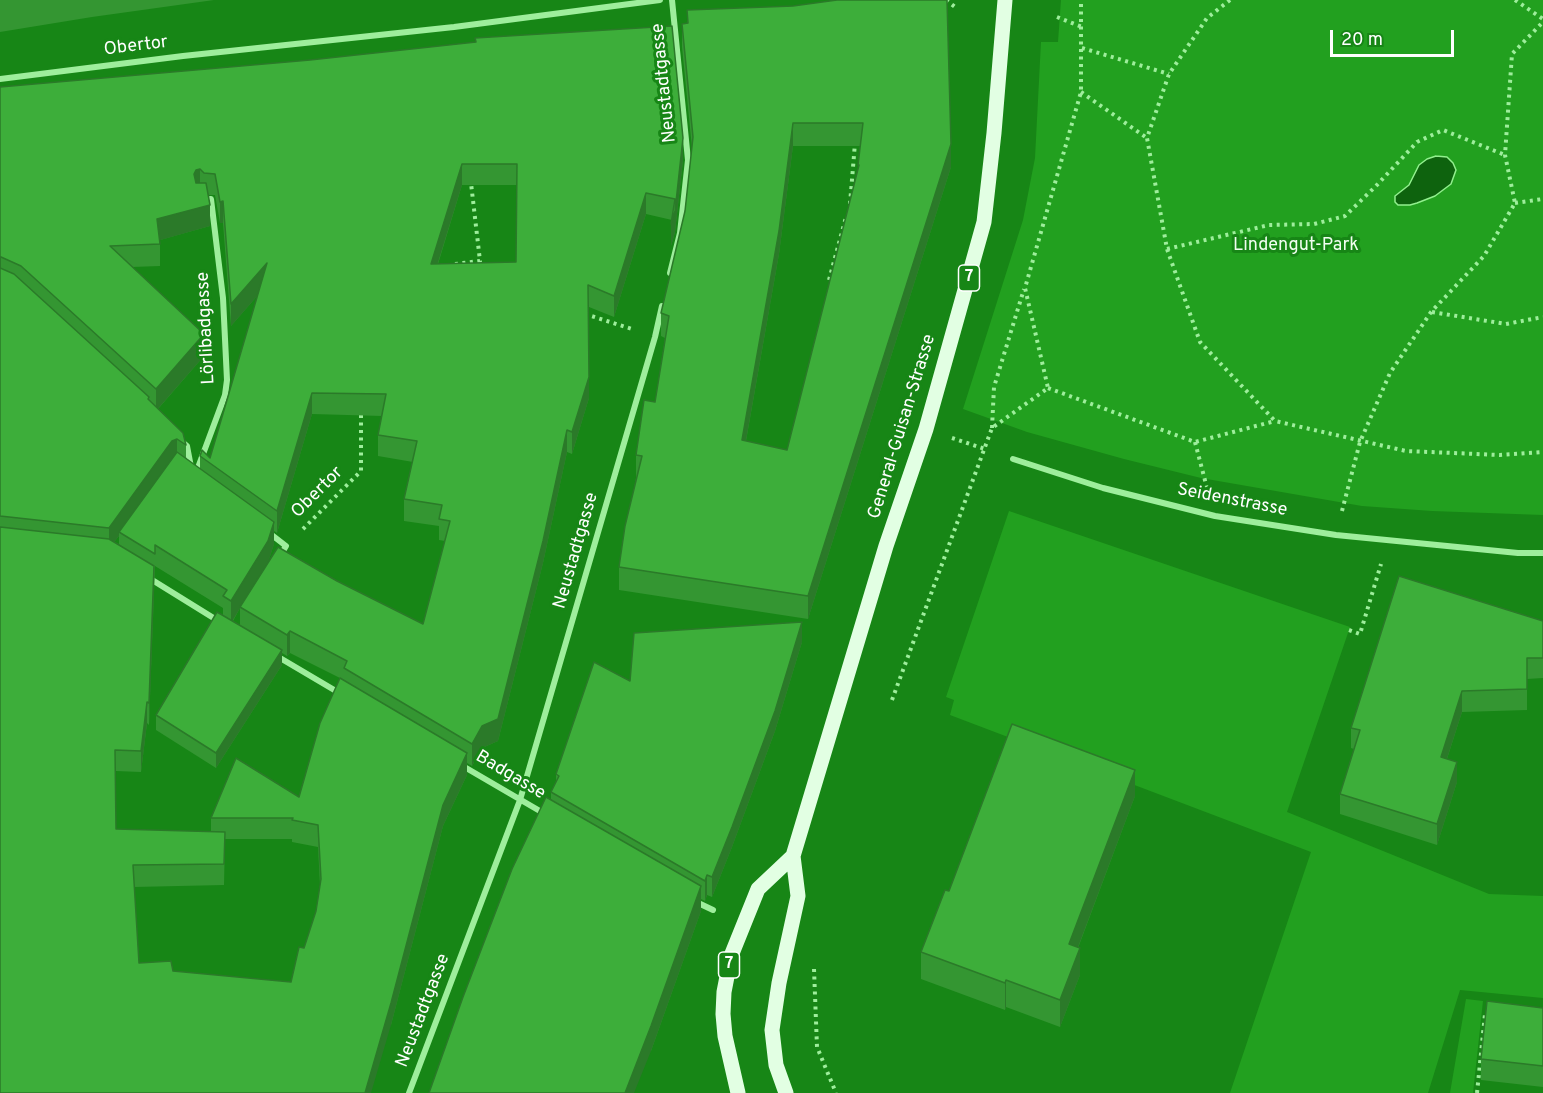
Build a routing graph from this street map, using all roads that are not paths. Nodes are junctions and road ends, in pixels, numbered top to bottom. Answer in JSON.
{"nodes":[{"id":1,"x":660,"y":0,"type":"edge"},
{"id":2,"x":672,"y":0,"type":"edge"},
{"id":3,"x":1005,"y":0,"type":"edge"},
{"id":4,"x":0,"y":79,"type":"edge"},
{"id":5,"x":198,"y":196,"type":"edge"},
{"id":6,"x":669,"y":279,"type":"edge"},
{"id":7,"x":663,"y":302,"type":"edge"},
{"id":8,"x":178,"y":439,"type":"edge"},
{"id":9,"x":1013,"y":459,"type":"road end"},
{"id":10,"x":185,"y":472,"type":"edge"},
{"id":11,"x":194,"y":479,"type":"junction"},
{"id":12,"x":260,"y":527,"type":"edge"},
{"id":13,"x":1543,"y":553,"type":"edge"},
{"id":14,"x":274,"y":564,"type":"edge"},
{"id":15,"x":141,"y":573,"type":"edge"},
{"id":16,"x":223,"y":623,"type":"edge"},
{"id":17,"x":264,"y":648,"type":"edge"},
{"id":18,"x":346,"y":697,"type":"edge"},
{"id":19,"x":459,"y":764,"type":"edge"},
{"id":20,"x":520,"y":800,"type":"junction"},
{"id":21,"x":551,"y":818,"type":"edge"},
{"id":22,"x":793,"y":856,"type":"junction"},
{"id":23,"x":683,"y":896,"type":"edge"},
{"id":24,"x":713,"y":910,"type":"dead end"},
{"id":25,"x":409,"y":1093,"type":"edge"},
{"id":26,"x":738,"y":1093,"type":"edge"},
{"id":27,"x":786,"y":1093,"type":"edge"}],
"edges":[{"from":1,"to":4,"type":"street","name":"Obertor"},
{"from":2,"to":6,"type":"street","name":"Neustadtgasse"},
{"from":3,"to":22,"type":"main road","name":"General-Guisan-Strasse","number":"7"},
{"from":5,"to":11,"type":"street","name":"Lörlibadgasse"},
{"from":7,"to":20,"type":"street","name":"Neustadtgasse"},
{"from":8,"to":11,"type":"street"},
{"from":9,"to":13,"type":"street","name":"Seidenstrasse"},
{"from":10,"to":11,"type":"street"},
{"from":12,"to":14,"type":"street"},
{"from":15,"to":16,"type":"street"},
{"from":17,"to":18,"type":"street"},
{"from":19,"to":20,"type":"street","name":"Badgasse"},
{"from":20,"to":21,"type":"street","name":"Badgasse"},
{"from":20,"to":25,"type":"street","name":"Neustadtgasse"},
{"from":22,"to":26,"type":"main road","name":"General-Guisan-Strasse","number":"7"},
{"from":22,"to":27,"type":"main road","name":"General-Guisan-Strasse","number":"7"},
{"from":23,"to":24,"type":"street"}]}
